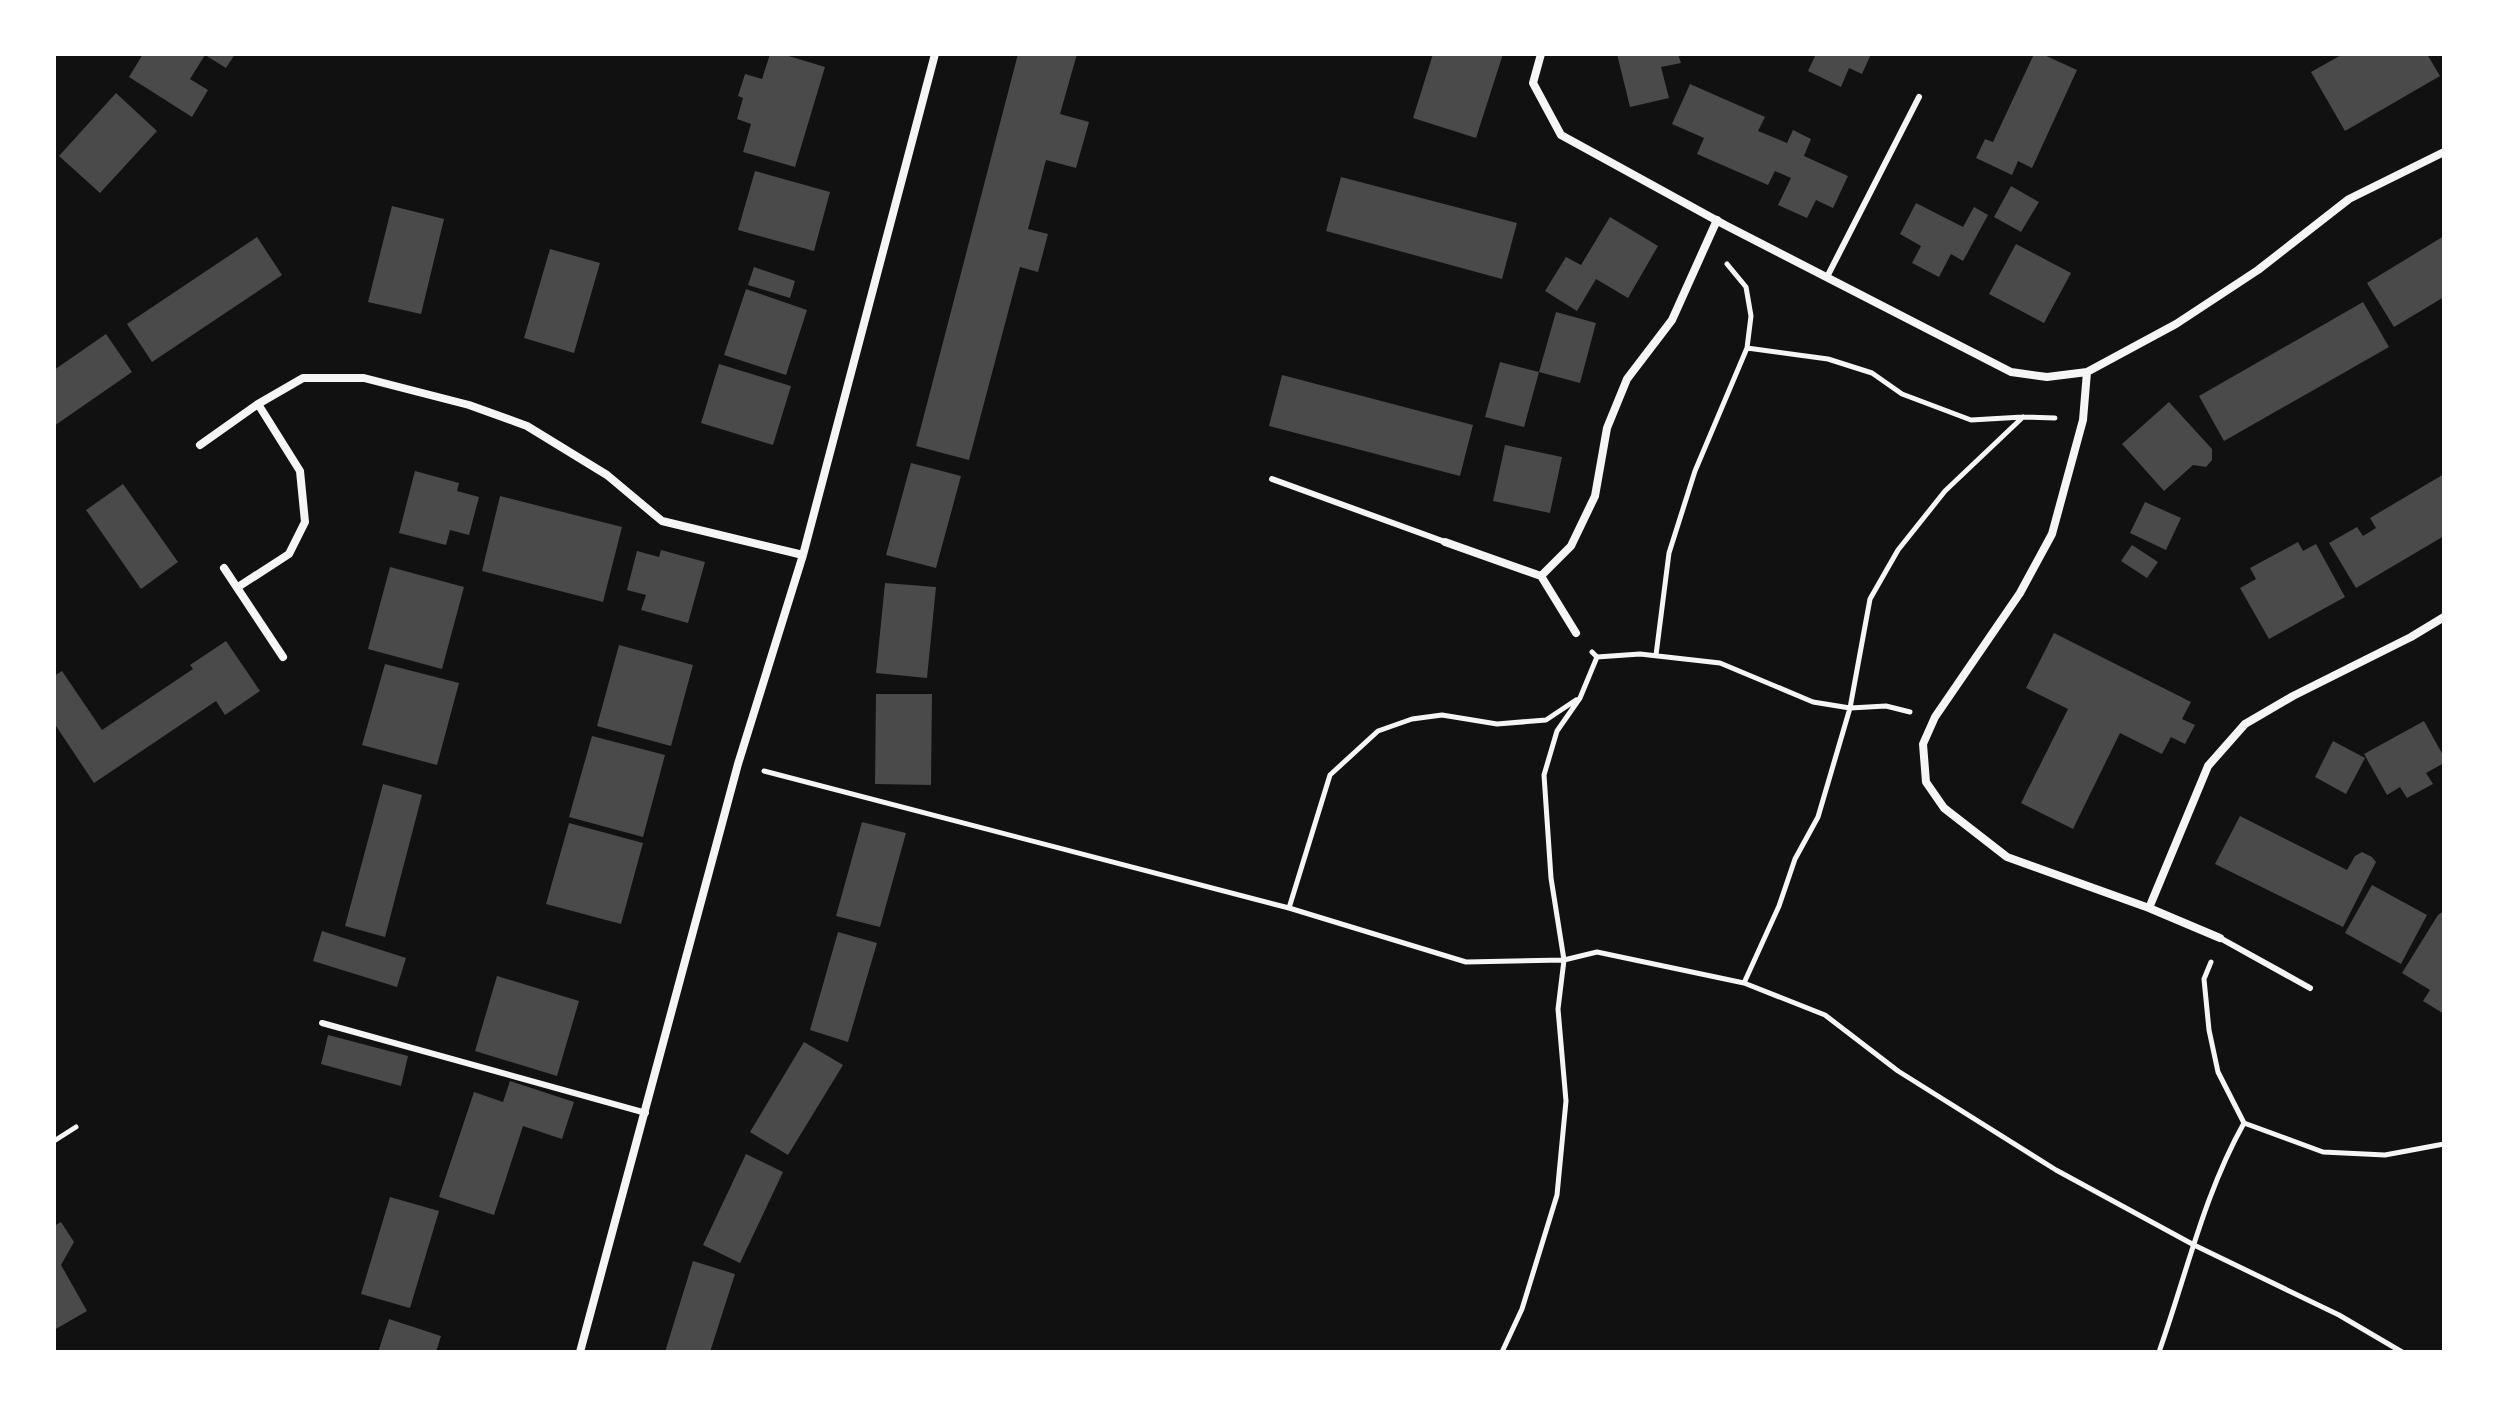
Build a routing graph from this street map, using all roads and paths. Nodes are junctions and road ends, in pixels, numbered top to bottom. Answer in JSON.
{"nodes":[{"id":1,"x":935,"y":54,"type":"edge"},
{"id":2,"x":1541,"y":54,"type":"edge"},
{"id":3,"x":1919,"y":97,"type":"dead end"},
{"id":4,"x":2444,"y":152,"type":"edge"},
{"id":5,"x":1721,"y":223,"type":"junction"},
{"id":6,"x":1827,"y":277,"type":"junction"},
{"id":7,"x":1747,"y":348,"type":"junction"},
{"id":8,"x":2087,"y":372,"type":"junction"},
{"id":9,"x":258,"y":404,"type":"junction"},
{"id":10,"x":2023,"y":417,"type":"junction"},
{"id":11,"x":2083,"y":420,"type":"junction"},
{"id":12,"x":200,"y":445,"type":"dead end"},
{"id":13,"x":1272,"y":479,"type":"dead end"},
{"id":14,"x":1445,"y":542,"type":"joint"},
{"id":15,"x":803,"y":555,"type":"junction"},
{"id":16,"x":224,"y":568,"type":"dead end"},
{"id":17,"x":1541,"y":576,"type":"junction"},
{"id":18,"x":238,"y":587,"type":"junction"},
{"id":19,"x":2444,"y":617,"type":"edge"},
{"id":20,"x":1576,"y":633,"type":"joint"},
{"id":21,"x":1656,"y":655,"type":"junction"},
{"id":22,"x":283,"y":657,"type":"dead end"},
{"id":23,"x":1597,"y":657,"type":"junction"},
{"id":24,"x":1580,"y":698,"type":"junction"},
{"id":25,"x":1850,"y":708,"type":"junction"},
{"id":26,"x":1935,"y":717,"type":"junction"},
{"id":27,"x":738,"y":764,"type":"junction"},
{"id":28,"x":1289,"y":908,"type":"junction"},
{"id":29,"x":2149,"y":908,"type":"junction"},
{"id":30,"x":2220,"y":938,"type":"junction"},
{"id":31,"x":1564,"y":960,"type":"junction"},
{"id":32,"x":1744,"y":983,"type":"junction"},
{"id":33,"x":2310,"y":988,"type":"dead end"},
{"id":34,"x":322,"y":1023,"type":"dead end"},
{"id":35,"x":646,"y":1113,"type":"junction"},
{"id":36,"x":2244,"y":1123,"type":"junction"},
{"id":37,"x":76,"y":1127,"type":"dead end"},
{"id":38,"x":54,"y":1141,"type":"edge"},
{"id":39,"x":2444,"y":1144,"type":"edge"},
{"id":40,"x":2194,"y":1245,"type":"junction"},
{"id":41,"x":580,"y":1352,"type":"edge"},
{"id":42,"x":1502,"y":1352,"type":"edge"},
{"id":43,"x":2159,"y":1352,"type":"edge"},
{"id":44,"x":2402,"y":1352,"type":"edge"}],
"edges":[{"from":1,"to":15,"type":"street"},
{"from":2,"to":5,"type":"street"},
{"from":3,"to":6,"type":"lane"},
{"from":4,"to":8,"type":"street"},
{"from":5,"to":6,"type":"street"},
{"from":5,"to":7,"type":"path"},
{"from":5,"to":17,"type":"street"},
{"from":6,"to":8,"type":"street"},
{"from":7,"to":10,"type":"path"},
{"from":7,"to":21,"type":"path"},
{"from":8,"to":11,"type":"street"},
{"from":9,"to":12,"type":"street"},
{"from":9,"to":15,"type":"street"},
{"from":9,"to":18,"type":"street"},
{"from":10,"to":11,"type":"path"},
{"from":10,"to":25,"type":"path"},
{"from":11,"to":26,"type":"street"},
{"from":13,"to":14,"type":"lane"},
{"from":14,"to":17,"type":"street"},
{"from":15,"to":27,"type":"street"},
{"from":16,"to":18,"type":"street"},
{"from":17,"to":20,"type":"street"},
{"from":18,"to":22,"type":"street"},
{"from":19,"to":29,"type":"street"},
{"from":20,"to":23,"type":"path"},
{"from":21,"to":23,"type":"path"},
{"from":21,"to":25,"type":"path"},
{"from":23,"to":24,"type":"path"},
{"from":24,"to":28,"type":"path"},
{"from":24,"to":31,"type":"path"},
{"from":25,"to":26,"type":"path"},
{"from":25,"to":32,"type":"path"},
{"from":26,"to":29,"type":"street"},
{"from":27,"to":28,"type":"path"},
{"from":27,"to":35,"type":"street"},
{"from":28,"to":31,"type":"path"},
{"from":29,"to":30,"type":"street"},
{"from":30,"to":33,"type":"lane"},
{"from":30,"to":36,"type":"path"},
{"from":31,"to":32,"type":"path"},
{"from":31,"to":42,"type":"path"},
{"from":32,"to":40,"type":"path"},
{"from":34,"to":35,"type":"lane"},
{"from":35,"to":41,"type":"street"},
{"from":36,"to":39,"type":"path"},
{"from":36,"to":40,"type":"path"},
{"from":37,"to":38,"type":"path"},
{"from":40,"to":43,"type":"path"},
{"from":40,"to":44,"type":"path"}]}
